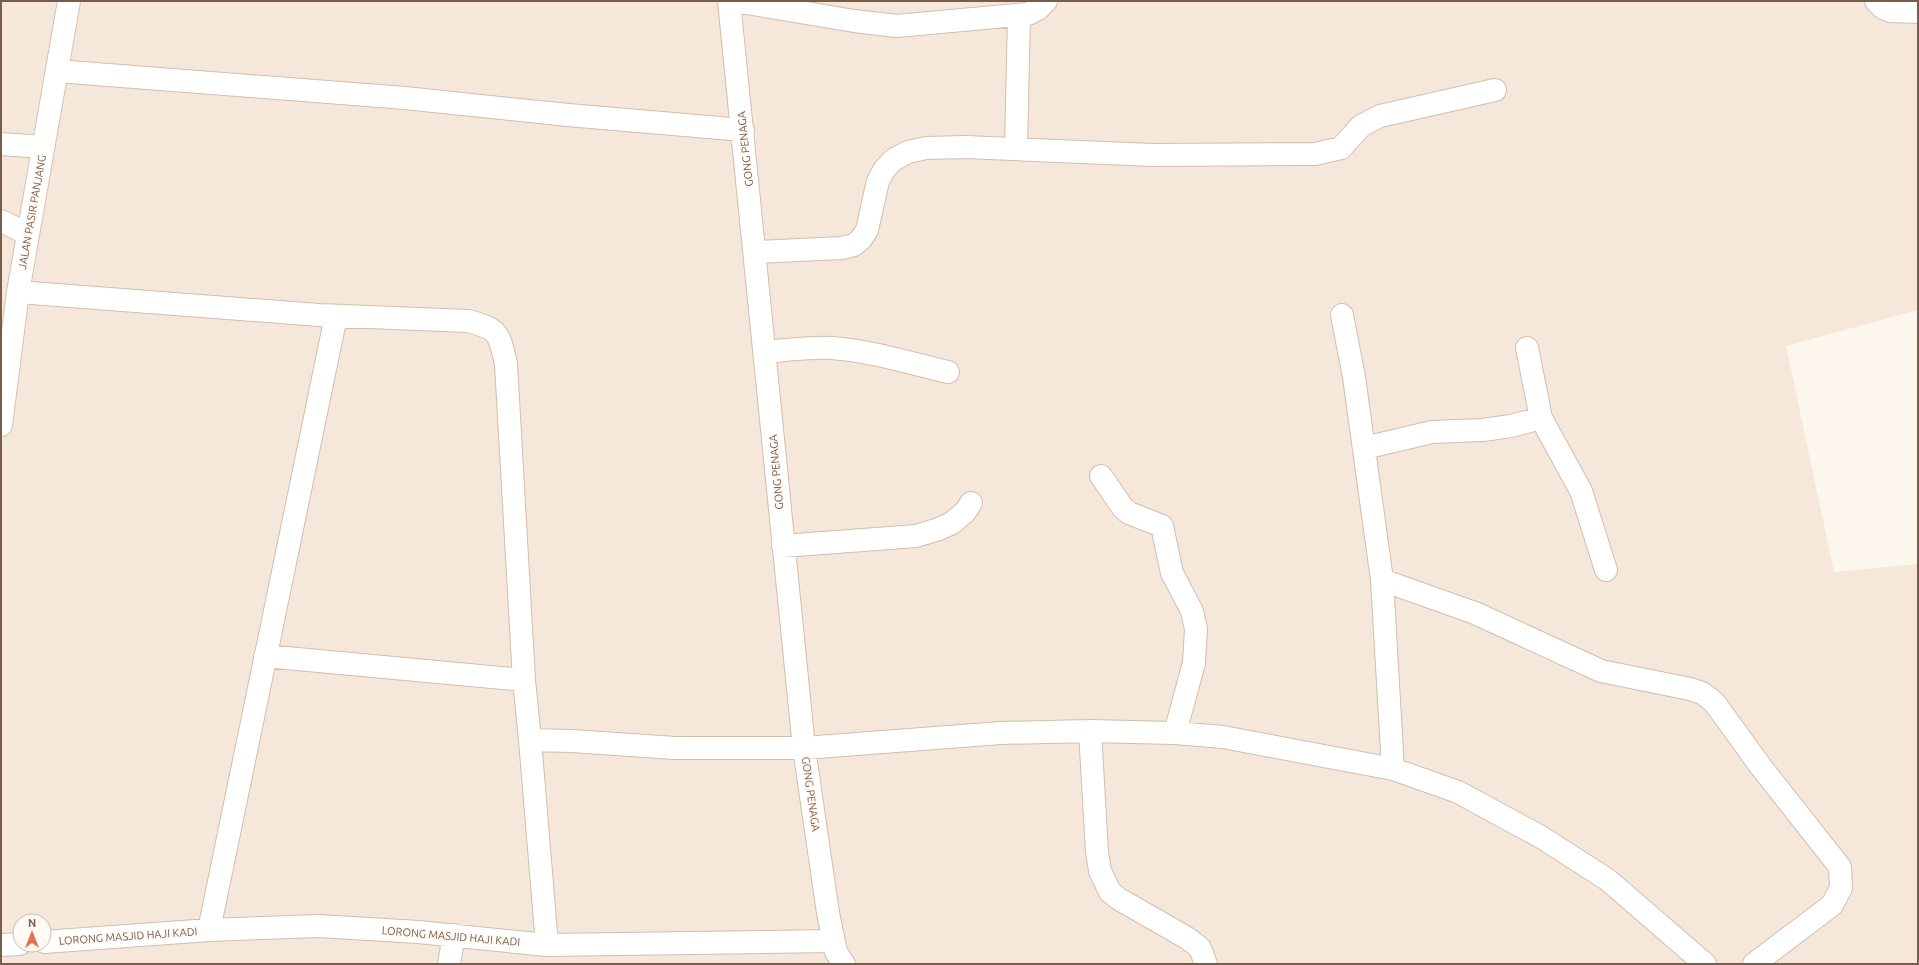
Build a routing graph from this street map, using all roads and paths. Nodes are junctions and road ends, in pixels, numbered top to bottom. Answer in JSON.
{"nodes":[{"id":1,"x":70,"y":1,"type":"edge"},
{"id":2,"x":729,"y":1,"type":"edge"},
{"id":3,"x":735,"y":1,"type":"edge"},
{"id":4,"x":1046,"y":1,"type":"edge"},
{"id":5,"x":1876,"y":1,"type":"edge"},
{"id":6,"x":1918,"y":12,"type":"edge"},
{"id":7,"x":1019,"y":15,"type":"junction"},
{"id":8,"x":57,"y":71,"type":"junction"},
{"id":9,"x":1496,"y":90,"type":"dead end"},
{"id":10,"x":743,"y":130,"type":"junction"},
{"id":11,"x":1,"y":144,"type":"edge"},
{"id":12,"x":43,"y":147,"type":"junction"},
{"id":13,"x":1016,"y":148,"type":"junction"},
{"id":14,"x":1,"y":221,"type":"edge"},
{"id":15,"x":28,"y":234,"type":"junction"},
{"id":16,"x":756,"y":252,"type":"junction"},
{"id":17,"x":18,"y":292,"type":"junction"},
{"id":18,"x":1342,"y":315,"type":"dead end"},
{"id":19,"x":336,"y":316,"type":"junction"},
{"id":20,"x":1527,"y":348,"type":"dead end"},
{"id":21,"x":764,"y":352,"type":"junction"},
{"id":22,"x":948,"y":372,"type":"dead end"},
{"id":23,"x":1541,"y":418,"type":"junction"},
{"id":24,"x":1,"y":422,"type":"edge"},
{"id":25,"x":1364,"y":448,"type":"junction"},
{"id":26,"x":1101,"y":476,"type":"dead end"},
{"id":27,"x":971,"y":503,"type":"dead end"},
{"id":28,"x":783,"y":546,"type":"junction"},
{"id":29,"x":1606,"y":570,"type":"dead end"},
{"id":30,"x":1382,"y":580,"type":"junction"},
{"id":31,"x":265,"y":656,"type":"junction"},
{"id":32,"x":524,"y":680,"type":"junction"},
{"id":33,"x":1090,"y":731,"type":"junction"},
{"id":34,"x":1174,"y":733,"type":"junction"},
{"id":35,"x":530,"y":740,"type":"junction"},
{"id":36,"x":804,"y":748,"type":"junction"},
{"id":37,"x":1393,"y":769,"type":"junction"},
{"id":38,"x":209,"y":930,"type":"junction"},
{"id":39,"x":454,"y":935,"type":"junction"},
{"id":40,"x":52,"y":941,"type":"edge"},
{"id":41,"x":833,"y":941,"type":"junction"},
{"id":42,"x":12,"y":944,"type":"edge"},
{"id":43,"x":1,"y":945,"type":"edge"},
{"id":44,"x":547,"y":945,"type":"junction"},
{"id":45,"x":1693,"y":959,"type":"edge"},
{"id":46,"x":449,"y":964,"type":"edge"},
{"id":47,"x":844,"y":964,"type":"edge"},
{"id":48,"x":1206,"y":964,"type":"edge"},
{"id":49,"x":1754,"y":964,"type":"edge"}],
"edges":[{"from":1,"to":8,"type":"street","name":"JALAN PASIR PANJANG"},
{"from":2,"to":10,"type":"street","name":"GONG PENAGA"},
{"from":3,"to":7,"type":"street"},
{"from":4,"to":7,"type":"street"},
{"from":5,"to":6,"type":"street"},
{"from":7,"to":13,"type":"street"},
{"from":8,"to":10,"type":"street"},
{"from":8,"to":12,"type":"street","name":"JALAN PASIR PANJANG"},
{"from":9,"to":13,"type":"street"},
{"from":10,"to":16,"type":"street","name":"GONG PENAGA"},
{"from":11,"to":12,"type":"street"},
{"from":12,"to":15,"type":"street","name":"JALAN PASIR PANJANG"},
{"from":13,"to":16,"type":"street"},
{"from":14,"to":15,"type":"street"},
{"from":15,"to":17,"type":"street","name":"JALAN PASIR PANJANG"},
{"from":16,"to":21,"type":"street","name":"GONG PENAGA"},
{"from":17,"to":19,"type":"street"},
{"from":17,"to":24,"type":"street","name":"JALAN PASIR PANJANG"},
{"from":18,"to":25,"type":"street"},
{"from":19,"to":31,"type":"street"},
{"from":19,"to":32,"type":"street"},
{"from":20,"to":23,"type":"street"},
{"from":21,"to":22,"type":"street"},
{"from":21,"to":28,"type":"street","name":"GONG PENAGA"},
{"from":23,"to":25,"type":"street"},
{"from":23,"to":29,"type":"street"},
{"from":25,"to":30,"type":"street"},
{"from":26,"to":34,"type":"street"},
{"from":27,"to":28,"type":"street"},
{"from":28,"to":36,"type":"street","name":"GONG PENAGA"},
{"from":30,"to":37,"type":"street"},
{"from":30,"to":49,"type":"street"},
{"from":31,"to":32,"type":"street"},
{"from":31,"to":38,"type":"street"},
{"from":32,"to":35,"type":"street"},
{"from":33,"to":34,"type":"street"},
{"from":33,"to":36,"type":"street"},
{"from":33,"to":48,"type":"street"},
{"from":34,"to":37,"type":"street"},
{"from":35,"to":36,"type":"street"},
{"from":35,"to":44,"type":"street"},
{"from":36,"to":41,"type":"street","name":"GONG PENAGA"},
{"from":37,"to":45,"type":"street"},
{"from":38,"to":39,"type":"street","name":"LORONG MASJID HAJI KADI"},
{"from":38,"to":40,"type":"street","name":"LORONG MASJID HAJI KADI"},
{"from":39,"to":44,"type":"street","name":"LORONG MASJID HAJI KADI"},
{"from":39,"to":46,"type":"street"},
{"from":41,"to":44,"type":"street","name":"LORONG MASJID HAJI KADI"},
{"from":41,"to":47,"type":"street"},
{"from":42,"to":43,"type":"street"}]}
